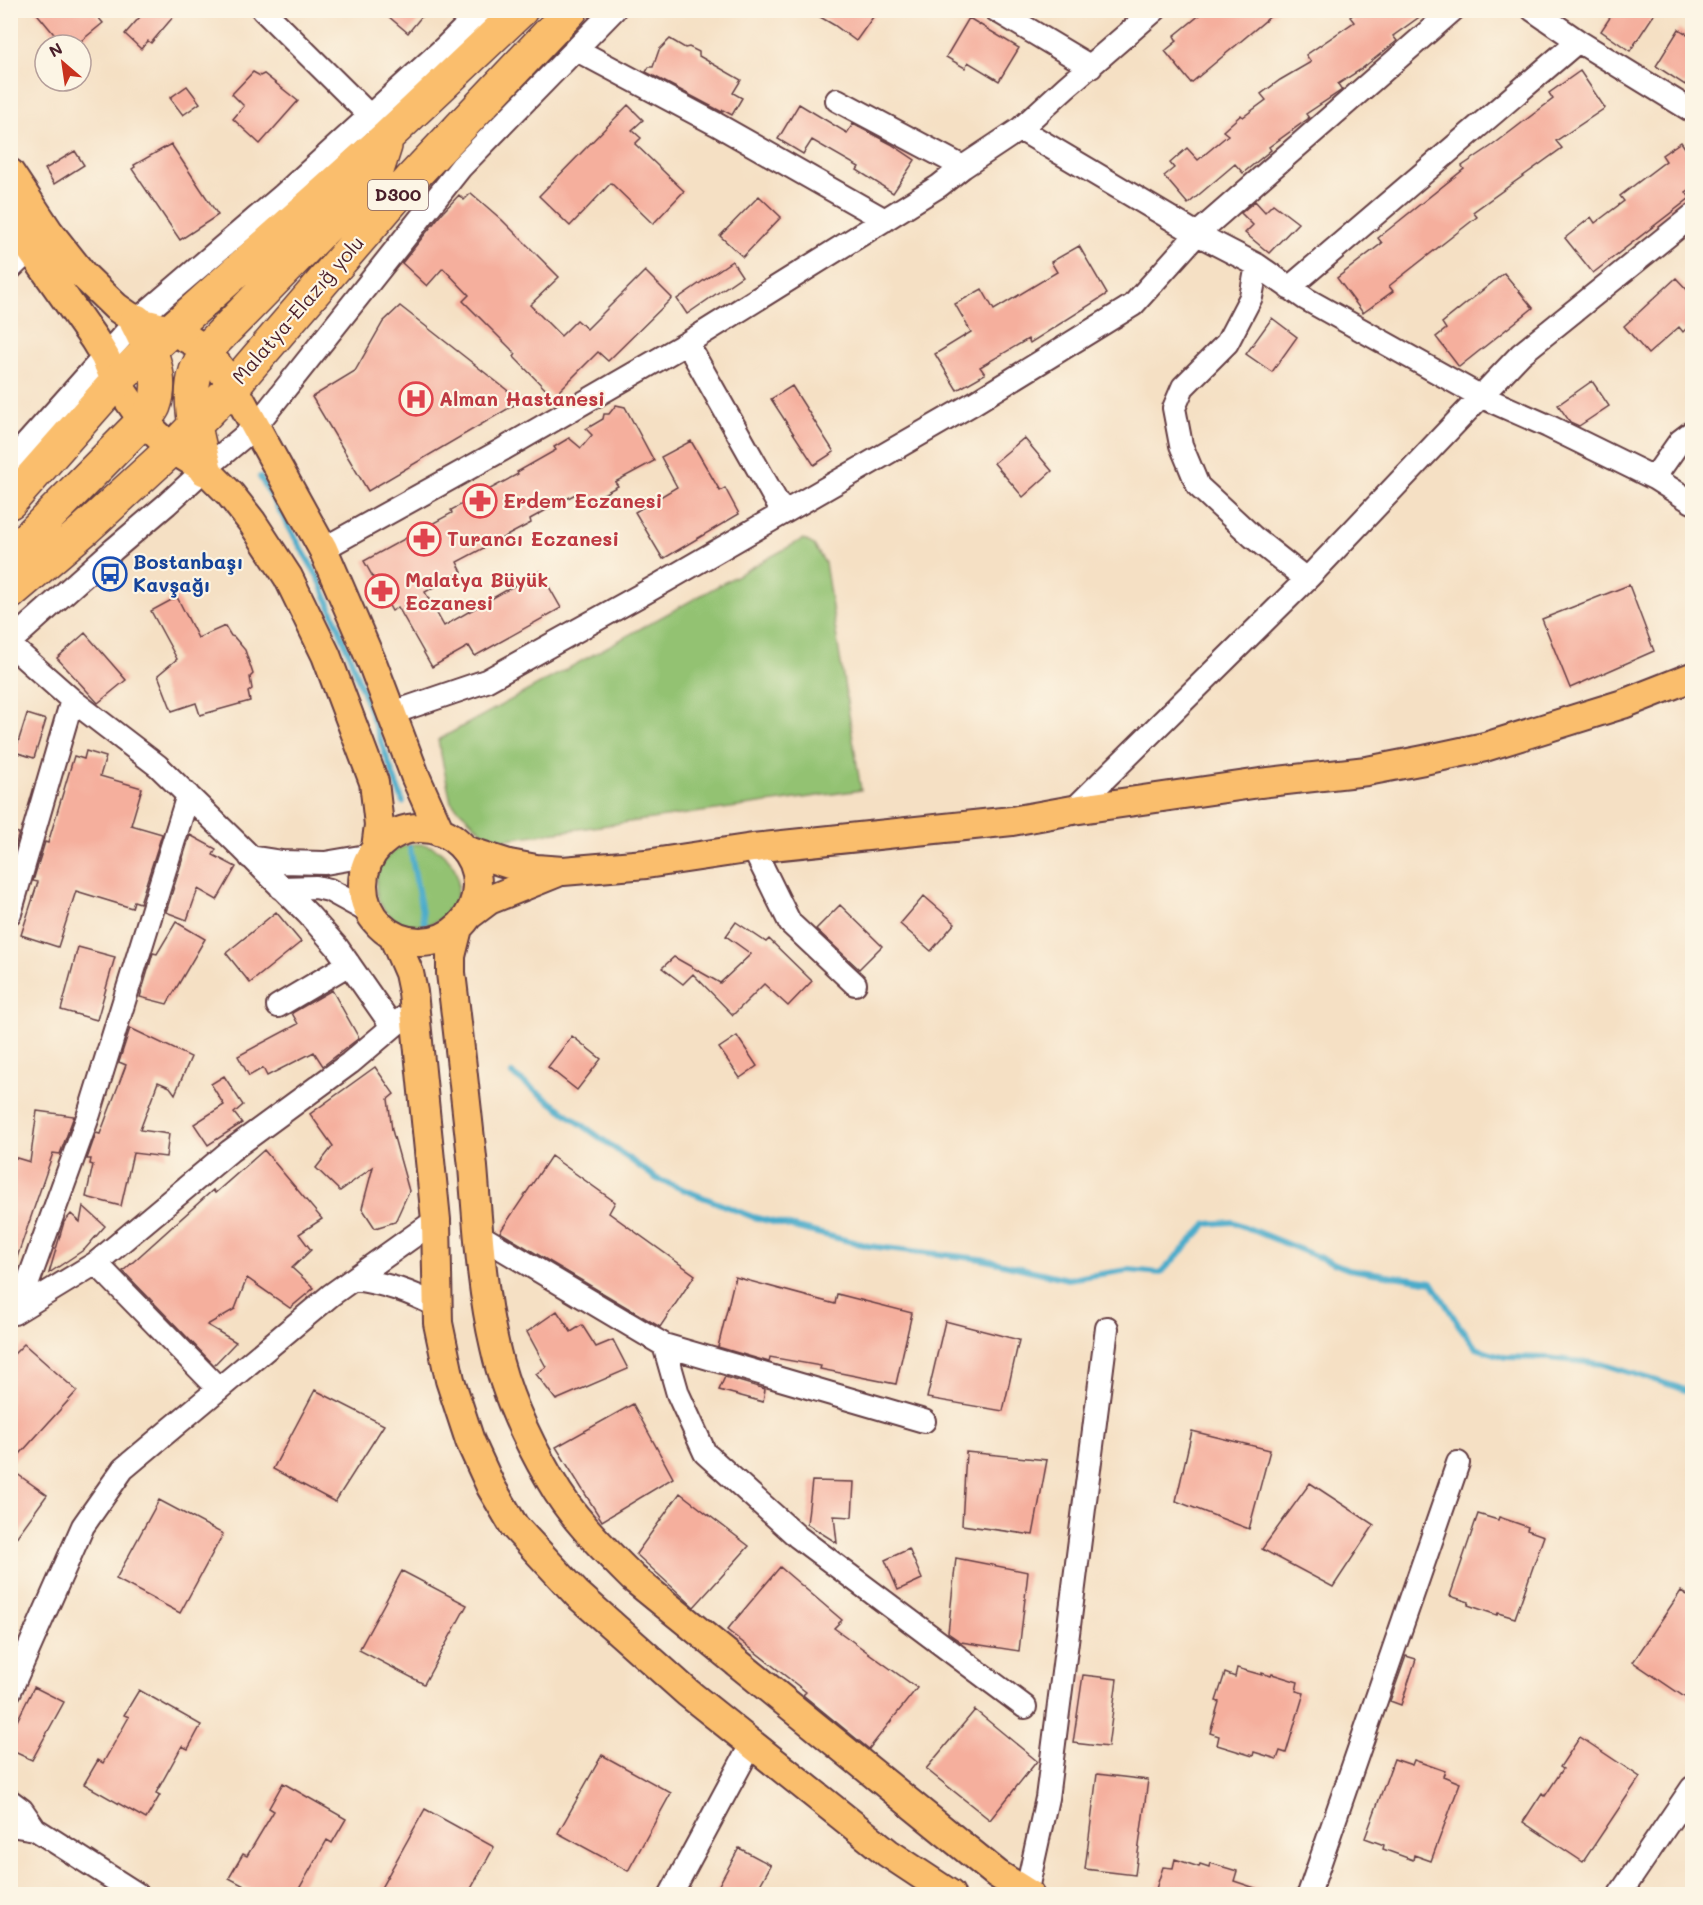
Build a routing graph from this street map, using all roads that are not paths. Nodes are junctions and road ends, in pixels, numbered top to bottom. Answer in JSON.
{"nodes":[{"id":1,"x":263,"y":10,"type":"edge"},
{"id":2,"x":482,"y":10,"type":"edge"},
{"id":3,"x":521,"y":10,"type":"edge"},
{"id":4,"x":571,"y":10,"type":"edge"},
{"id":5,"x":614,"y":10,"type":"edge"},
{"id":6,"x":996,"y":10,"type":"edge"},
{"id":7,"x":1155,"y":10,"type":"edge"},
{"id":8,"x":1453,"y":10,"type":"edge"},
{"id":9,"x":1533,"y":10,"type":"edge"},
{"id":10,"x":1578,"y":41,"type":"junction"},
{"id":11,"x":575,"y":49,"type":"junction"},
{"id":12,"x":1091,"y":67,"type":"junction"},
{"id":13,"x":837,"y":100,"type":"dead end"},
{"id":14,"x":1692,"y":111,"type":"edge"},
{"id":15,"x":379,"y":125,"type":"junction"},
{"id":16,"x":1020,"y":129,"type":"junction"},
{"id":17,"x":963,"y":167,"type":"junction"},
{"id":18,"x":10,"y":173,"type":"edge"},
{"id":19,"x":1692,"y":216,"type":"edge"},
{"id":20,"x":10,"y":220,"type":"edge"},
{"id":21,"x":885,"y":220,"type":"junction"},
{"id":22,"x":1197,"y":234,"type":"junction"},
{"id":23,"x":39,"y":240,"type":"junction"},
{"id":24,"x":1257,"y":265,"type":"junction"},
{"id":25,"x":10,"y":269,"type":"edge"},
{"id":26,"x":1289,"y":288,"type":"junction"},
{"id":27,"x":152,"y":333,"type":"junction"},
{"id":28,"x":687,"y":343,"type":"junction"},
{"id":29,"x":210,"y":346,"type":"junction"},
{"id":30,"x":239,"y":379,"type":"junction"},
{"id":31,"x":107,"y":380,"type":"junction"},
{"id":32,"x":1480,"y":396,"type":"junction"},
{"id":33,"x":195,"y":425,"type":"junction"},
{"id":34,"x":138,"y":426,"type":"junction"},
{"id":35,"x":254,"y":428,"type":"junction"},
{"id":36,"x":1692,"y":432,"type":"edge"},
{"id":37,"x":172,"y":449,"type":"junction"},
{"id":38,"x":10,"y":462,"type":"edge"},
{"id":39,"x":205,"y":469,"type":"junction"},
{"id":40,"x":1654,"y":478,"type":"junction"},
{"id":41,"x":10,"y":502,"type":"edge"},
{"id":42,"x":1692,"y":502,"type":"edge"},
{"id":43,"x":783,"y":513,"type":"junction"},
{"id":44,"x":323,"y":549,"type":"junction"},
{"id":45,"x":10,"y":555,"type":"edge"},
{"id":46,"x":1306,"y":579,"type":"junction"},
{"id":47,"x":10,"y":593,"type":"edge"},
{"id":48,"x":10,"y":643,"type":"edge"},
{"id":49,"x":1692,"y":677,"type":"edge"},
{"id":50,"x":72,"y":700,"type":"junction"},
{"id":51,"x":392,"y":713,"type":"junction"},
{"id":52,"x":188,"y":795,"type":"junction"},
{"id":53,"x":1073,"y":810,"type":"junction"},
{"id":54,"x":440,"y":832,"type":"junction"},
{"id":55,"x":753,"y":848,"type":"junction"},
{"id":56,"x":465,"y":850,"type":"junction"},
{"id":57,"x":374,"y":852,"type":"junction"},
{"id":58,"x":250,"y":857,"type":"junction"},
{"id":59,"x":563,"y":871,"type":"junction"},
{"id":60,"x":281,"y":888,"type":"junction"},
{"id":61,"x":369,"y":912,"type":"junction"},
{"id":62,"x":10,"y":913,"type":"edge"},
{"id":63,"x":464,"y":922,"type":"junction"},
{"id":64,"x":393,"y":936,"type":"junction"},
{"id":65,"x":349,"y":964,"type":"junction"},
{"id":66,"x":855,"y":984,"type":"dead end"},
{"id":67,"x":278,"y":1006,"type":"dead end"},
{"id":68,"x":404,"y":1018,"type":"junction"},
{"id":69,"x":436,"y":1220,"type":"junction"},
{"id":70,"x":479,"y":1235,"type":"junction"},
{"id":71,"x":96,"y":1263,"type":"junction"},
{"id":72,"x":354,"y":1279,"type":"junction"},
{"id":73,"x":437,"y":1306,"type":"junction"},
{"id":74,"x":14,"y":1313,"type":"edge"},
{"id":75,"x":1107,"y":1328,"type":"dead end"},
{"id":76,"x":664,"y":1346,"type":"junction"},
{"id":77,"x":219,"y":1389,"type":"junction"},
{"id":78,"x":924,"y":1421,"type":"dead end"},
{"id":79,"x":1458,"y":1463,"type":"dead end"},
{"id":80,"x":10,"y":1691,"type":"edge"},
{"id":81,"x":1025,"y":1707,"type":"dead end"},
{"id":82,"x":751,"y":1745,"type":"junction"},
{"id":83,"x":1692,"y":1788,"type":"edge"},
{"id":84,"x":10,"y":1801,"type":"edge"},
{"id":85,"x":10,"y":1825,"type":"edge"},
{"id":86,"x":35,"y":1829,"type":"junction"},
{"id":87,"x":137,"y":1894,"type":"edge"},
{"id":88,"x":671,"y":1894,"type":"edge"},
{"id":89,"x":950,"y":1894,"type":"edge"},
{"id":90,"x":1027,"y":1894,"type":"edge"},
{"id":91,"x":1309,"y":1894,"type":"edge"},
{"id":92,"x":1620,"y":1894,"type":"edge"}],
"edges":[{"from":1,"to":15,"type":"street"},
{"from":2,"to":15,"type":"street"},
{"from":3,"to":15,"type":"highway","number":"D300"},
{"from":4,"to":30,"type":"highway","name":"Malatya-Elazığ yolu","number":"D300"},
{"from":5,"to":11,"type":"street"},
{"from":6,"to":12,"type":"street"},
{"from":7,"to":12,"type":"street"},
{"from":8,"to":22,"type":"street"},
{"from":9,"to":10,"type":"street"},
{"from":10,"to":14,"type":"street"},
{"from":10,"to":26,"type":"street"},
{"from":11,"to":21,"type":"street"},
{"from":11,"to":35,"type":"street"},
{"from":12,"to":16,"type":"street"},
{"from":13,"to":17,"type":"street"},
{"from":15,"to":27,"type":"highway","number":"D300"},
{"from":15,"to":29,"type":"highway"},
{"from":16,"to":17,"type":"street"},
{"from":16,"to":22,"type":"street"},
{"from":17,"to":21,"type":"street"},
{"from":18,"to":23,"type":"main road"},
{"from":19,"to":32,"type":"street"},
{"from":20,"to":23,"type":"main road"},
{"from":21,"to":28,"type":"street"},
{"from":22,"to":24,"type":"street"},
{"from":22,"to":43,"type":"street"},
{"from":23,"to":25,"type":"street"},
{"from":23,"to":27,"type":"main road"},
{"from":23,"to":31,"type":"main road"},
{"from":24,"to":26,"type":"street"},
{"from":24,"to":46,"type":"street"},
{"from":26,"to":32,"type":"street"},
{"from":27,"to":29,"type":"main road"},
{"from":27,"to":31,"type":"highway","number":"D300"},
{"from":27,"to":34,"type":"highway"},
{"from":28,"to":43,"type":"street"},
{"from":28,"to":44,"type":"street"},
{"from":29,"to":30,"type":"highway"},
{"from":29,"to":33,"type":"highway"},
{"from":30,"to":33,"type":"highway","name":"Malatya-Elazığ yolu","number":"D300"},
{"from":30,"to":35,"type":"main road"},
{"from":31,"to":34,"type":"highway"},
{"from":31,"to":38,"type":"street"},
{"from":31,"to":41,"type":"highway","number":"D300"},
{"from":32,"to":40,"type":"street"},
{"from":32,"to":46,"type":"street"},
{"from":33,"to":37,"type":"highway","name":"Malatya-Elazığ yolu","number":"D300"},
{"from":33,"to":39,"type":"highway"},
{"from":34,"to":37,"type":"main road"},
{"from":34,"to":45,"type":"highway"},
{"from":35,"to":39,"type":"street"},
{"from":35,"to":44,"type":"main road"},
{"from":36,"to":40,"type":"street"},
{"from":37,"to":39,"type":"main road"},
{"from":37,"to":47,"type":"highway","name":"Malatya-Elazığ yolu","number":"D300"},
{"from":39,"to":48,"type":"street"},
{"from":39,"to":57,"type":"main road"},
{"from":40,"to":42,"type":"street"},
{"from":43,"to":51,"type":"street"},
{"from":44,"to":51,"type":"main road"},
{"from":46,"to":53,"type":"street"},
{"from":48,"to":50,"type":"street"},
{"from":49,"to":53,"type":"main road"},
{"from":50,"to":52,"type":"street"},
{"from":50,"to":62,"type":"street"},
{"from":51,"to":54,"type":"main road"},
{"from":52,"to":58,"type":"street"},
{"from":52,"to":74,"type":"street"},
{"from":53,"to":55,"type":"main road"},
{"from":54,"to":56,"type":"main road"},
{"from":54,"to":57,"type":"main road"},
{"from":55,"to":59,"type":"main road"},
{"from":55,"to":66,"type":"street"},
{"from":56,"to":59,"type":"main road"},
{"from":56,"to":63,"type":"main road"},
{"from":57,"to":58,"type":"street"},
{"from":57,"to":61,"type":"main road"},
{"from":58,"to":60,"type":"street"},
{"from":59,"to":63,"type":"main road"},
{"from":60,"to":61,"type":"street"},
{"from":60,"to":65,"type":"street"},
{"from":61,"to":64,"type":"main road"},
{"from":63,"to":64,"type":"main road"},
{"from":63,"to":70,"type":"main road"},
{"from":64,"to":68,"type":"main road"},
{"from":65,"to":67,"type":"street"},
{"from":65,"to":68,"type":"street"},
{"from":68,"to":69,"type":"main road"},
{"from":68,"to":71,"type":"street"},
{"from":69,"to":72,"type":"street"},
{"from":69,"to":73,"type":"main road"},
{"from":70,"to":76,"type":"street"},
{"from":70,"to":90,"type":"main road"},
{"from":71,"to":74,"type":"street"},
{"from":71,"to":77,"type":"street"},
{"from":72,"to":73,"type":"street"},
{"from":72,"to":77,"type":"street"},
{"from":73,"to":82,"type":"main road"},
{"from":75,"to":90,"type":"street"},
{"from":76,"to":78,"type":"street"},
{"from":76,"to":81,"type":"street"},
{"from":77,"to":80,"type":"street"},
{"from":79,"to":91,"type":"street"},
{"from":82,"to":88,"type":"street"},
{"from":82,"to":89,"type":"main road"},
{"from":83,"to":92,"type":"street"},
{"from":84,"to":86,"type":"street"},
{"from":85,"to":86,"type":"street"},
{"from":86,"to":87,"type":"street"}]}
